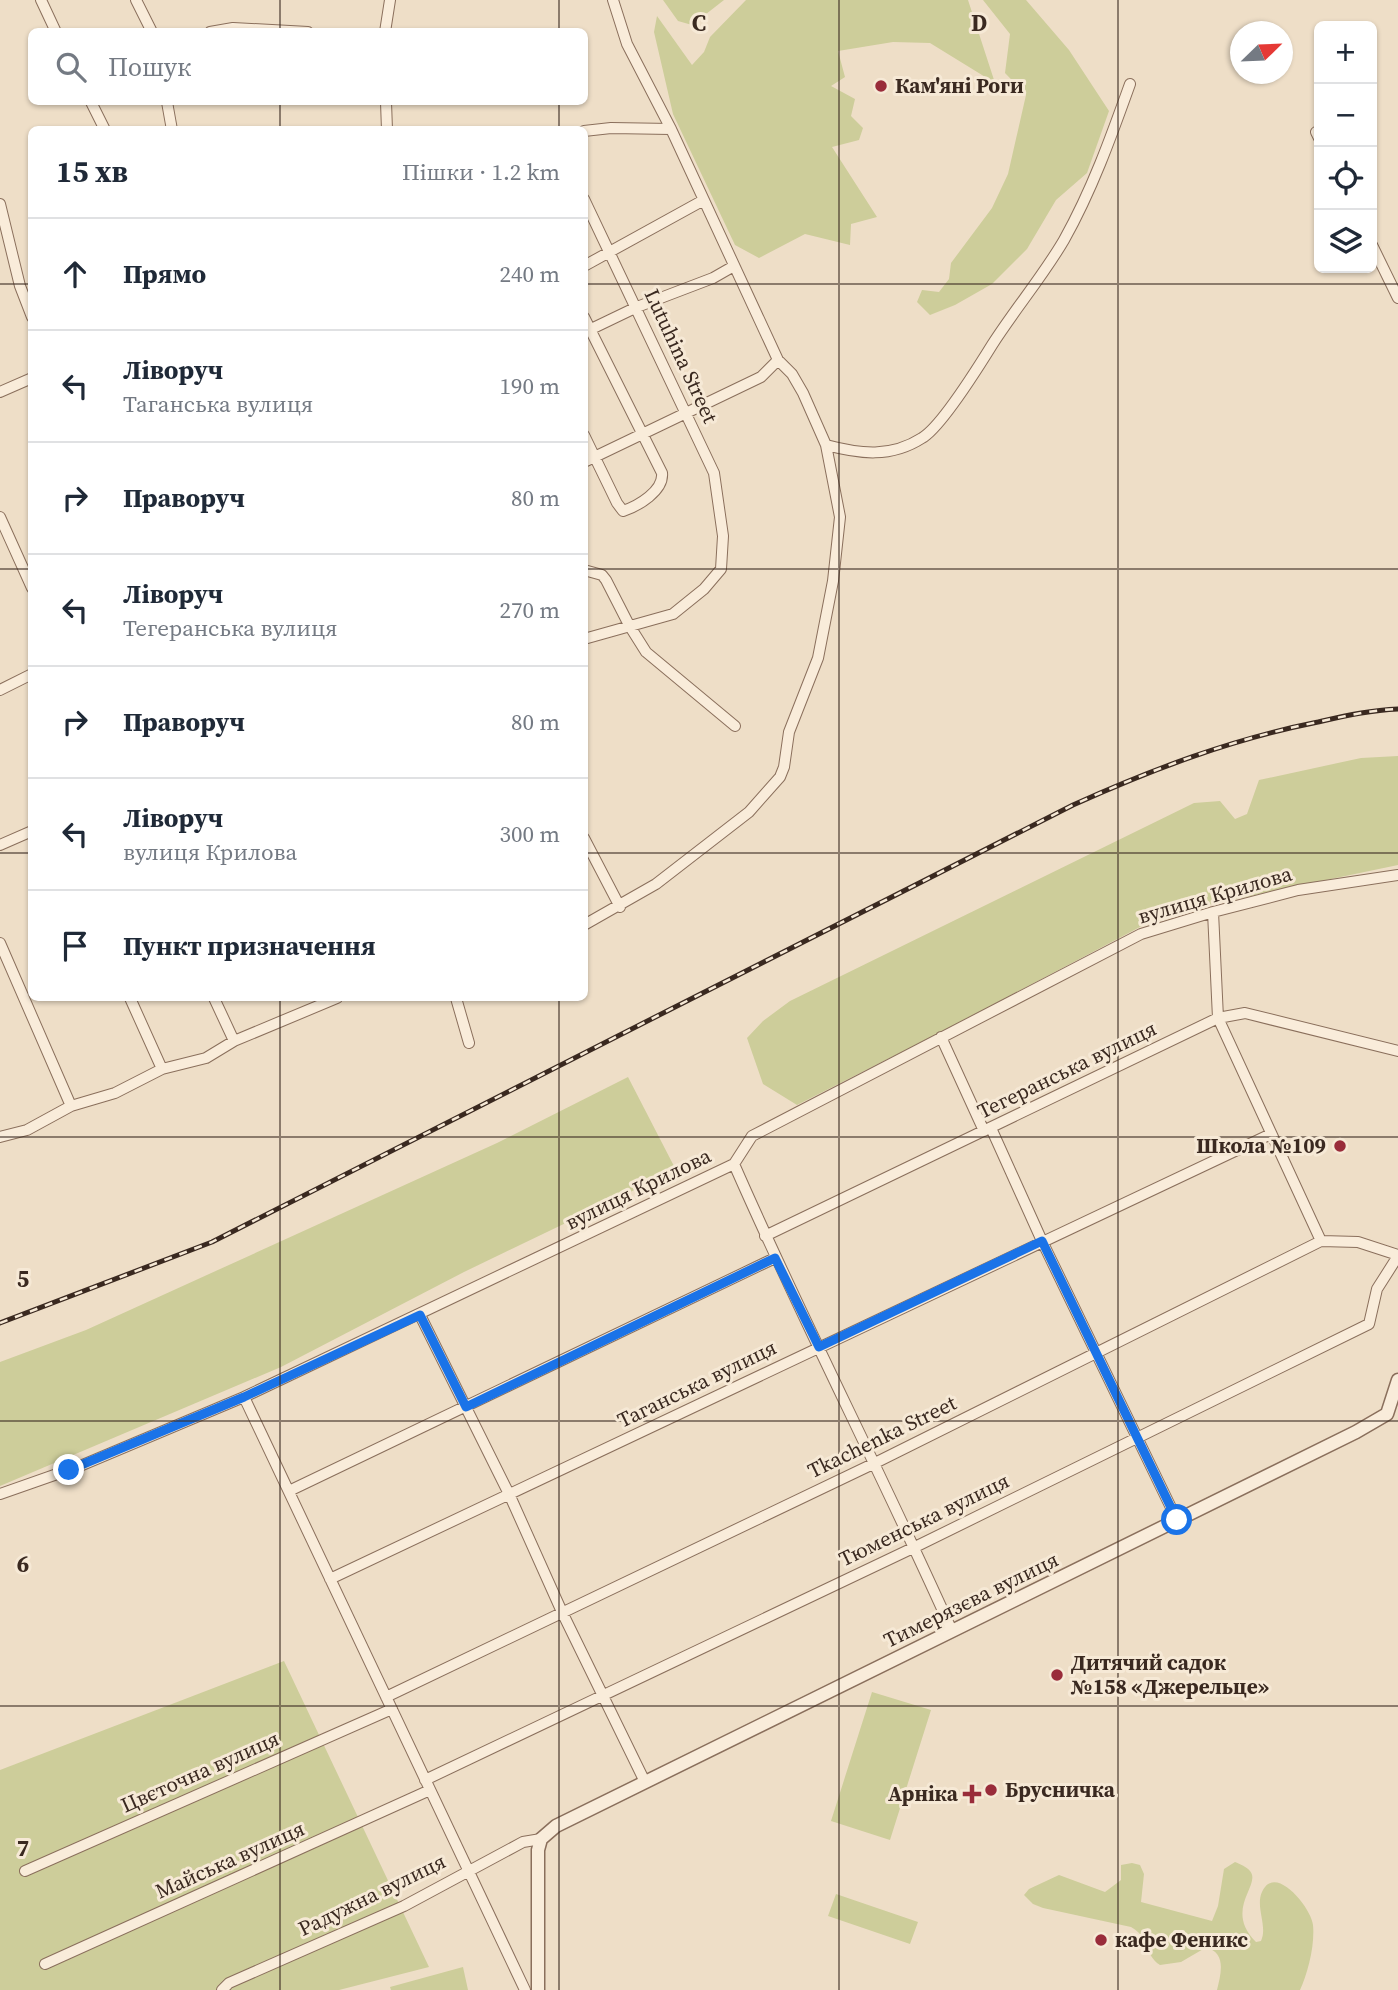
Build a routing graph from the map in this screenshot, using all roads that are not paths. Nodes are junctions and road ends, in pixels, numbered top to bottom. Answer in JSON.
{"nodes":[{"id":1,"x":41,"y":0,"type":"edge"},
{"id":2,"x":136,"y":0,"type":"edge"},
{"id":3,"x":390,"y":0,"type":"edge"},
{"id":4,"x":613,"y":0,"type":"edge"},
{"id":5,"x":54,"y":28,"type":"edge"},
{"id":6,"x":150,"y":28,"type":"edge"},
{"id":7,"x":386,"y":28,"type":"edge"},
{"id":8,"x":1130,"y":84,"type":"dead end"},
{"id":9,"x":92,"y":105,"type":"edge"},
{"id":10,"x":168,"y":105,"type":"edge"},
{"id":11,"x":386,"y":105,"type":"edge"},
{"id":12,"x":102,"y":126,"type":"edge"},
{"id":13,"x":171,"y":126,"type":"edge"},
{"id":14,"x":387,"y":126,"type":"edge"},
{"id":15,"x":671,"y":129,"type":"junction"},
{"id":16,"x":588,"y":131,"type":"edge"},
{"id":17,"x":702,"y":201,"type":"junction"},
{"id":18,"x":0,"y":204,"type":"edge"},
{"id":19,"x":588,"y":207,"type":"edge"},
{"id":20,"x":610,"y":252,"type":"junction"},
{"id":21,"x":1377,"y":254,"type":"edge"},
{"id":22,"x":588,"y":264,"type":"edge"},
{"id":23,"x":734,"y":267,"type":"junction"},
{"id":24,"x":1398,"y":298,"type":"edge"},
{"id":25,"x":28,"y":307,"type":"edge"},
{"id":26,"x":637,"y":307,"type":"junction"},
{"id":27,"x":588,"y":331,"type":"edge"},
{"id":28,"x":588,"y":333,"type":"edge"},
{"id":29,"x":778,"y":360,"type":"junction"},
{"id":30,"x":28,"y":380,"type":"edge"},
{"id":31,"x":0,"y":392,"type":"edge"},
{"id":32,"x":688,"y":413,"type":"junction"},
{"id":33,"x":644,"y":434,"type":"junction"},
{"id":34,"x":588,"y":442,"type":"edge"},
{"id":35,"x":826,"y":445,"type":"junction"},
{"id":36,"x":596,"y":457,"type":"junction"},
{"id":37,"x":588,"y":460,"type":"edge"},
{"id":38,"x":0,"y":517,"type":"edge"},
{"id":39,"x":588,"y":571,"type":"edge"},
{"id":40,"x":28,"y":579,"type":"edge"},
{"id":41,"x":629,"y":625,"type":"junction"},
{"id":42,"x":588,"y":638,"type":"edge"},
{"id":43,"x":28,"y":676,"type":"edge"},
{"id":44,"x":0,"y":690,"type":"edge"},
{"id":45,"x":735,"y":726,"type":"dead end"},
{"id":46,"x":28,"y":833,"type":"edge"},
{"id":47,"x":0,"y":845,"type":"edge"},
{"id":48,"x":588,"y":846,"type":"edge"},
{"id":49,"x":1398,"y":875,"type":"edge"},
{"id":50,"x":620,"y":906,"type":"junction"},
{"id":51,"x":1213,"y":912,"type":"junction"},
{"id":52,"x":588,"y":923,"type":"edge"},
{"id":53,"x":0,"y":943,"type":"edge"},
{"id":54,"x":131,"y":1001,"type":"edge"},
{"id":55,"x":216,"y":1001,"type":"edge"},
{"id":56,"x":325,"y":1001,"type":"edge"},
{"id":57,"x":457,"y":1001,"type":"edge"},
{"id":58,"x":1218,"y":1018,"type":"junction"},
{"id":59,"x":941,"y":1037,"type":"junction"},
{"id":60,"x":233,"y":1041,"type":"junction"},
{"id":61,"x":469,"y":1043,"type":"dead end"},
{"id":62,"x":1398,"y":1051,"type":"edge"},
{"id":63,"x":162,"y":1069,"type":"junction"},
{"id":64,"x":71,"y":1105,"type":"junction"},
{"id":65,"x":988,"y":1130,"type":"junction"},
{"id":66,"x":1271,"y":1134,"type":"junction"},
{"id":67,"x":0,"y":1137,"type":"edge"},
{"id":68,"x":734,"y":1164,"type":"junction"},
{"id":69,"x":765,"y":1236,"type":"junction"},
{"id":70,"x":1042,"y":1241,"type":"junction"},
{"id":71,"x":1321,"y":1241,"type":"junction"},
{"id":72,"x":1398,"y":1255,"type":"edge"},
{"id":73,"x":775,"y":1258,"type":"junction"},
{"id":74,"x":420,"y":1315,"type":"junction"},
{"id":75,"x":819,"y":1347,"type":"junction"},
{"id":76,"x":1098,"y":1353,"type":"junction"},
{"id":77,"x":1398,"y":1380,"type":"edge"},
{"id":78,"x":244,"y":1397,"type":"junction"},
{"id":79,"x":466,"y":1407,"type":"junction"},
{"id":80,"x":1138,"y":1437,"type":"junction"},
{"id":81,"x":875,"y":1463,"type":"junction"},
{"id":82,"x":289,"y":1491,"type":"junction"},
{"id":83,"x":0,"y":1494,"type":"edge"},
{"id":84,"x":510,"y":1496,"type":"junction"},
{"id":85,"x":1177,"y":1520,"type":"junction"},
{"id":86,"x":915,"y":1547,"type":"junction"},
{"id":87,"x":330,"y":1579,"type":"junction"},
{"id":88,"x":562,"y":1612,"type":"junction"},
{"id":89,"x":952,"y":1631,"type":"junction"},
{"id":90,"x":601,"y":1695,"type":"junction"},
{"id":91,"x":386,"y":1697,"type":"junction"},
{"id":92,"x":392,"y":1709,"type":"junction"},
{"id":93,"x":645,"y":1782,"type":"junction"},
{"id":94,"x":428,"y":1785,"type":"junction"},
{"id":95,"x":541,"y":1839,"type":"junction"},
{"id":96,"x":468,"y":1870,"type":"junction"},
{"id":97,"x":25,"y":1871,"type":"dead end"},
{"id":98,"x":45,"y":1964,"type":"dead end"},
{"id":99,"x":222,"y":1990,"type":"edge"},
{"id":100,"x":525,"y":1990,"type":"edge"},
{"id":101,"x":538,"y":1990,"type":"edge"}],
"edges":[{"from":1,"to":5,"type":"street"},
{"from":2,"to":6,"type":"street"},
{"from":3,"to":7,"type":"street"},
{"from":4,"to":15,"type":"street"},
{"from":8,"to":35,"type":"street"},
{"from":9,"to":12,"type":"street"},
{"from":10,"to":13,"type":"street"},
{"from":11,"to":14,"type":"street"},
{"from":15,"to":16,"type":"street"},
{"from":15,"to":17,"type":"street"},
{"from":17,"to":20,"type":"street"},
{"from":17,"to":23,"type":"street"},
{"from":18,"to":25,"type":"street"},
{"from":19,"to":20,"type":"street","name":"Lutuhina Street"},
{"from":20,"to":22,"type":"street"},
{"from":20,"to":26,"type":"street","name":"Lutuhina Street"},
{"from":21,"to":24,"type":"street"},
{"from":23,"to":26,"type":"street"},
{"from":23,"to":29,"type":"street"},
{"from":26,"to":27,"type":"street"},
{"from":26,"to":32,"type":"street","name":"Lutuhina Street"},
{"from":28,"to":33,"type":"street"},
{"from":29,"to":32,"type":"street"},
{"from":29,"to":35,"type":"street"},
{"from":30,"to":31,"type":"street"},
{"from":32,"to":33,"type":"street"},
{"from":32,"to":41,"type":"street","name":"Lutuhina Street"},
{"from":33,"to":36,"type":"street"},
{"from":33,"to":36,"type":"street"},
{"from":34,"to":36,"type":"street"},
{"from":35,"to":50,"type":"street"},
{"from":36,"to":37,"type":"street"},
{"from":38,"to":40,"type":"street"},
{"from":39,"to":41,"type":"street"},
{"from":41,"to":42,"type":"street","name":"Lutuhina Street"},
{"from":41,"to":45,"type":"street"},
{"from":43,"to":44,"type":"street"},
{"from":46,"to":47,"type":"street"},
{"from":48,"to":50,"type":"street"},
{"from":49,"to":51,"type":"street","name":"вулиця Крилова"},
{"from":50,"to":52,"type":"street"},
{"from":51,"to":58,"type":"street"},
{"from":51,"to":59,"type":"street","name":"вулиця Крилова"},
{"from":53,"to":64,"type":"street"},
{"from":54,"to":63,"type":"street"},
{"from":55,"to":60,"type":"street"},
{"from":56,"to":60,"type":"street"},
{"from":57,"to":61,"type":"street"},
{"from":58,"to":62,"type":"street","name":"Тегеранська вулиця"},
{"from":58,"to":65,"type":"street","name":"Тегеранська вулиця"},
{"from":58,"to":66,"type":"street"},
{"from":59,"to":65,"type":"street"},
{"from":59,"to":68,"type":"street","name":"вулиця Крилова"},
{"from":60,"to":63,"type":"street"},
{"from":63,"to":64,"type":"street"},
{"from":64,"to":67,"type":"street"},
{"from":65,"to":69,"type":"street","name":"Тегеранська вулиця"},
{"from":65,"to":70,"type":"street"},
{"from":66,"to":70,"type":"street","name":"Таганська вулиця"},
{"from":66,"to":71,"type":"street"},
{"from":68,"to":69,"type":"street"},
{"from":68,"to":74,"type":"street","name":"вулиця Крилова"},
{"from":69,"to":73,"type":"street"},
{"from":70,"to":75,"type":"street","name":"Таганська вулиця"},
{"from":70,"to":76,"type":"street"},
{"from":71,"to":72,"type":"street","name":"Tkachenka Street"},
{"from":71,"to":76,"type":"street","name":"Tkachenka Street"},
{"from":72,"to":80,"type":"street","name":"Тюменська вулиця"},
{"from":73,"to":75,"type":"street"},
{"from":73,"to":79,"type":"street"},
{"from":74,"to":78,"type":"street","name":"вулиця Крилова"},
{"from":74,"to":79,"type":"street"},
{"from":75,"to":81,"type":"street"},
{"from":75,"to":84,"type":"street","name":"Таганська вулиця"},
{"from":76,"to":80,"type":"street"},
{"from":76,"to":81,"type":"street","name":"Tkachenka Street"},
{"from":77,"to":85,"type":"street","name":"Тимерязєва вулиця"},
{"from":78,"to":82,"type":"street"},
{"from":78,"to":83,"type":"street","name":"вулиця Крилова"},
{"from":79,"to":82,"type":"street"},
{"from":79,"to":84,"type":"street"},
{"from":80,"to":85,"type":"street"},
{"from":80,"to":86,"type":"street","name":"Тюменська вулиця"},
{"from":81,"to":86,"type":"street"},
{"from":81,"to":88,"type":"street","name":"Tkachenka Street"},
{"from":82,"to":87,"type":"street"},
{"from":84,"to":87,"type":"street","name":"Таганська вулиця"},
{"from":84,"to":88,"type":"street"},
{"from":85,"to":89,"type":"street","name":"Тимерязєва вулиця"},
{"from":86,"to":89,"type":"street"},
{"from":86,"to":90,"type":"street","name":"Тюменська вулиця"},
{"from":87,"to":91,"type":"street"},
{"from":88,"to":90,"type":"street"},
{"from":88,"to":91,"type":"street","name":"Tkachenka Street"},
{"from":89,"to":93,"type":"street","name":"Тимерязєва вулиця"},
{"from":90,"to":93,"type":"street"},
{"from":90,"to":94,"type":"street","name":"Тюменська вулиця"},
{"from":91,"to":92,"type":"street"},
{"from":92,"to":94,"type":"street"},
{"from":92,"to":97,"type":"street","name":"Цвєточна вулиця"},
{"from":93,"to":95,"type":"street","name":"Тимерязєва вулиця"},
{"from":94,"to":96,"type":"street"},
{"from":94,"to":98,"type":"street","name":"Майська вулиця"},
{"from":95,"to":96,"type":"street","name":"Радужна вулиця"},
{"from":95,"to":101,"type":"street"},
{"from":96,"to":99,"type":"street","name":"Радужна вулиця"},
{"from":96,"to":100,"type":"street"}]}
